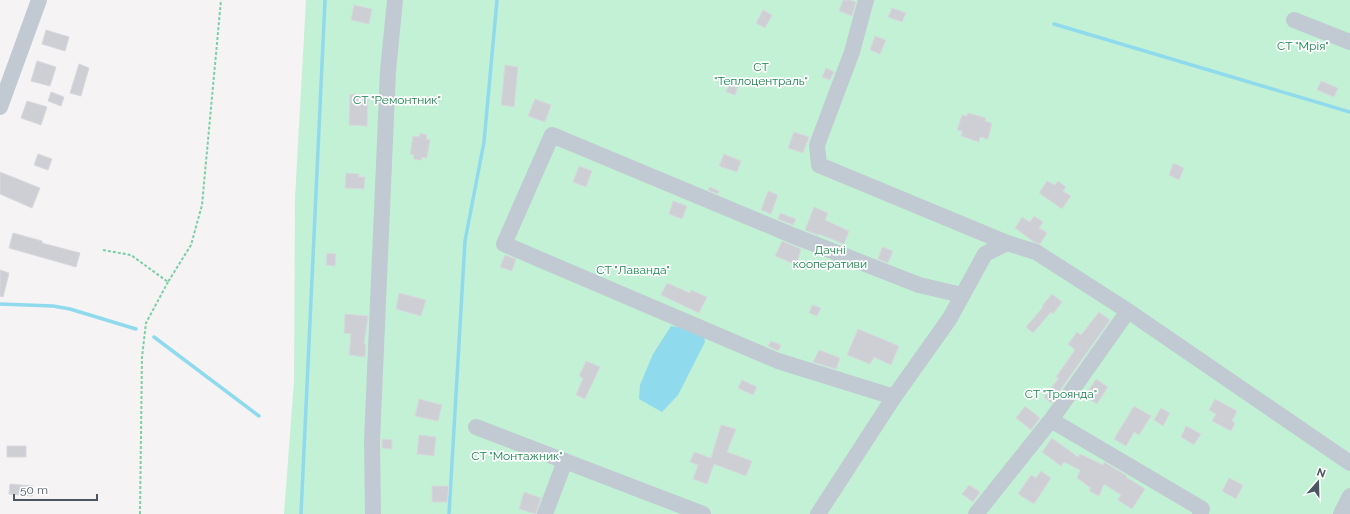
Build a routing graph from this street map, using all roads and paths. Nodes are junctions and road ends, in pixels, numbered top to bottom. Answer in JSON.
{"nodes":[{"id":1,"x":39,"y":0,"type":"edge"},
{"id":2,"x":221,"y":0,"type":"edge"},
{"id":3,"x":395,"y":0,"type":"edge"},
{"id":4,"x":866,"y":0,"type":"edge"},
{"id":5,"x":1294,"y":20,"type":"dead end"},
{"id":6,"x":1350,"y":42,"type":"edge"},
{"id":7,"x":0,"y":107,"type":"edge"},
{"id":8,"x":1007,"y":243,"type":"junction"},
{"id":9,"x":103,"y":250,"type":"dead end"},
{"id":10,"x":168,"y":282,"type":"junction"},
{"id":11,"x":962,"y":295,"type":"junction"},
{"id":12,"x":1128,"y":311,"type":"junction"},
{"id":13,"x":894,"y":397,"type":"junction"},
{"id":14,"x":1050,"y":420,"type":"junction"},
{"id":15,"x":476,"y":427,"type":"dead end"},
{"id":16,"x":565,"y":461,"type":"junction"},
{"id":17,"x":1350,"y":463,"type":"edge"},
{"id":18,"x":1350,"y":496,"type":"edge"},
{"id":19,"x":140,"y":514,"type":"edge"},
{"id":20,"x":373,"y":514,"type":"edge"},
{"id":21,"x":544,"y":514,"type":"edge"},
{"id":22,"x":703,"y":514,"type":"edge"},
{"id":23,"x":818,"y":514,"type":"edge"},
{"id":24,"x":977,"y":514,"type":"edge"},
{"id":25,"x":1200,"y":514,"type":"edge"},
{"id":26,"x":1341,"y":514,"type":"edge"}],
"edges":[{"from":1,"to":7,"type":"street"},
{"from":2,"to":10,"type":"path"},
{"from":3,"to":20,"type":"street"},
{"from":4,"to":8,"type":"street"},
{"from":5,"to":6,"type":"street"},
{"from":8,"to":11,"type":"street"},
{"from":8,"to":12,"type":"street"},
{"from":9,"to":10,"type":"path"},
{"from":10,"to":19,"type":"path"},
{"from":11,"to":13,"type":"street"},
{"from":11,"to":13,"type":"street"},
{"from":12,"to":14,"type":"street"},
{"from":12,"to":17,"type":"street"},
{"from":13,"to":23,"type":"street"},
{"from":14,"to":24,"type":"street"},
{"from":14,"to":25,"type":"street"},
{"from":15,"to":16,"type":"street"},
{"from":16,"to":21,"type":"street"},
{"from":16,"to":22,"type":"street"},
{"from":18,"to":26,"type":"street"}]}
